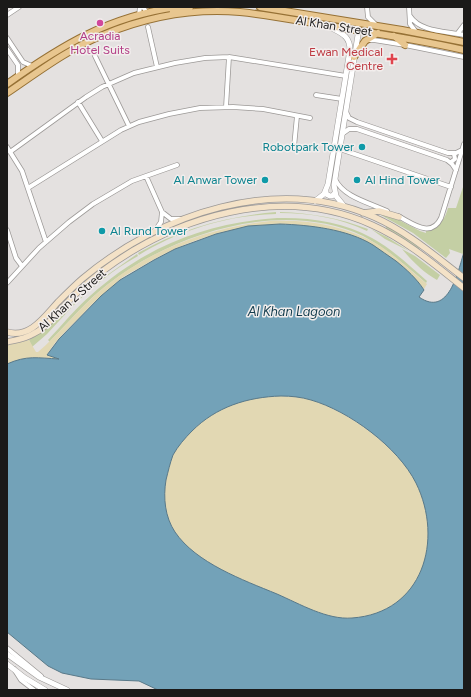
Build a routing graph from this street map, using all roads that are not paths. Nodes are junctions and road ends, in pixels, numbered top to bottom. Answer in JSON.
{"nodes":[{"id":1,"x":19,"y":7,"type":"edge"},
{"id":2,"x":176,"y":7,"type":"edge"},
{"id":3,"x":190,"y":7,"type":"edge"},
{"id":4,"x":260,"y":7,"type":"edge"},
{"id":5,"x":367,"y":7,"type":"edge"},
{"id":6,"x":409,"y":7,"type":"edge"},
{"id":7,"x":143,"y":9,"type":"edge"},
{"id":8,"x":203,"y":12,"type":"junction"},
{"id":9,"x":7,"y":15,"type":"edge"},
{"id":10,"x":174,"y":15,"type":"junction"},
{"id":11,"x":410,"y":16,"type":"junction"},
{"id":12,"x":154,"y":19,"type":"junction"},
{"id":13,"x":203,"y":19,"type":"dead end"},
{"id":14,"x":353,"y":22,"type":"junction"},
{"id":15,"x":410,"y":22,"type":"junction"},
{"id":16,"x":327,"y":25,"type":"junction"},
{"id":17,"x":377,"y":25,"type":"junction"},
{"id":18,"x":464,"y":25,"type":"edge"},
{"id":19,"x":155,"y":26,"type":"dead end"},
{"id":20,"x":148,"y":27,"type":"dead end"},
{"id":21,"x":429,"y":28,"type":"junction"},
{"id":22,"x":357,"y":30,"type":"junction"},
{"id":23,"x":402,"y":30,"type":"junction"},
{"id":24,"x":418,"y":32,"type":"junction"},
{"id":25,"x":378,"y":33,"type":"junction"},
{"id":26,"x":458,"y":33,"type":"junction"},
{"id":27,"x":464,"y":35,"type":"edge"},
{"id":28,"x":394,"y":36,"type":"junction"},
{"id":29,"x":7,"y":38,"type":"edge"},
{"id":30,"x":365,"y":41,"type":"junction"},
{"id":31,"x":464,"y":42,"type":"edge"},
{"id":32,"x":405,"y":45,"type":"junction"},
{"id":33,"x":7,"y":49,"type":"edge"},
{"id":34,"x":464,"y":50,"type":"edge"},
{"id":35,"x":96,"y":56,"type":"dead end"},
{"id":36,"x":229,"y":57,"type":"junction"},
{"id":37,"x":354,"y":57,"type":"junction"},
{"id":38,"x":464,"y":57,"type":"edge"},
{"id":39,"x":32,"y":66,"type":"junction"},
{"id":40,"x":157,"y":67,"type":"junction"},
{"id":41,"x":18,"y":76,"type":"junction"},
{"id":42,"x":346,"y":76,"type":"junction"},
{"id":43,"x":7,"y":84,"type":"edge"},
{"id":44,"x":109,"y":84,"type":"junction"},
{"id":45,"x":7,"y":94,"type":"edge"},
{"id":46,"x":316,"y":95,"type":"dead end"},
{"id":47,"x":342,"y":99,"type":"junction"},
{"id":48,"x":78,"y":102,"type":"junction"},
{"id":49,"x":226,"y":107,"type":"junction"},
{"id":50,"x":346,"y":112,"type":"junction"},
{"id":51,"x":298,"y":116,"type":"junction"},
{"id":52,"x":310,"y":118,"type":"dead end"},
{"id":53,"x":353,"y":121,"type":"junction"},
{"id":54,"x":129,"y":126,"type":"junction"},
{"id":55,"x":352,"y":128,"type":"junction"},
{"id":56,"x":342,"y":134,"type":"junction"},
{"id":57,"x":102,"y":141,"type":"junction"},
{"id":58,"x":464,"y":144,"type":"edge"},
{"id":59,"x":294,"y":147,"type":"dead end"},
{"id":60,"x":7,"y":148,"type":"edge"},
{"id":61,"x":340,"y":149,"type":"junction"},
{"id":62,"x":462,"y":150,"type":"junction"},
{"id":63,"x":10,"y":152,"type":"junction"},
{"id":64,"x":454,"y":154,"type":"junction"},
{"id":65,"x":451,"y":162,"type":"junction"},
{"id":66,"x":177,"y":165,"type":"dead end"},
{"id":67,"x":456,"y":170,"type":"junction"},
{"id":68,"x":146,"y":176,"type":"junction"},
{"id":69,"x":335,"y":179,"type":"junction"},
{"id":70,"x":451,"y":186,"type":"junction"},
{"id":71,"x":28,"y":188,"type":"junction"},
{"id":72,"x":326,"y":191,"type":"junction"},
{"id":73,"x":335,"y":193,"type":"junction"},
{"id":74,"x":315,"y":201,"type":"junction"},
{"id":75,"x":344,"y":206,"type":"junction"},
{"id":76,"x":162,"y":212,"type":"junction"},
{"id":77,"x":363,"y":213,"type":"junction"},
{"id":78,"x":400,"y":217,"type":"junction"},
{"id":79,"x":184,"y":219,"type":"junction"},
{"id":80,"x":7,"y":230,"type":"edge"},
{"id":81,"x":154,"y":232,"type":"junction"},
{"id":82,"x":46,"y":242,"type":"junction"},
{"id":83,"x":22,"y":266,"type":"junction"},
{"id":84,"x":464,"y":278,"type":"edge"},
{"id":85,"x":7,"y":284,"type":"edge"},
{"id":86,"x":464,"y":288,"type":"edge"},
{"id":87,"x":7,"y":332,"type":"edge"},
{"id":88,"x":7,"y":342,"type":"edge"},
{"id":89,"x":7,"y":648,"type":"edge"},
{"id":90,"x":7,"y":654,"type":"edge"},
{"id":91,"x":7,"y":664,"type":"edge"},
{"id":92,"x":11,"y":668,"type":"edge"},
{"id":93,"x":46,"y":681,"type":"junction"},
{"id":94,"x":34,"y":690,"type":"edge"},
{"id":95,"x":45,"y":690,"type":"edge"},
{"id":96,"x":67,"y":690,"type":"edge"}],
"edges":[{"from":1,"to":9,"type":"street"},
{"from":2,"to":7,"type":"main road"},
{"from":3,"to":10,"type":"main road"},
{"from":4,"to":14,"type":"main road","name":"Al Khan Street"},
{"from":5,"to":17,"type":"street"},
{"from":6,"to":11,"type":"street"},
{"from":7,"to":39,"type":"main road"},
{"from":8,"to":10,"type":"main road","name":"Al Khan Street"},
{"from":8,"to":13,"type":"main road"},
{"from":8,"to":16,"type":"main road","name":"Al Khan Street"},
{"from":10,"to":12,"type":"main road","name":"Al Khan Street"},
{"from":11,"to":15,"type":"street"},
{"from":11,"to":21,"type":"street"},
{"from":12,"to":19,"type":"main road"},
{"from":12,"to":45,"type":"main road","name":"Al Khan Street"},
{"from":14,"to":17,"type":"main road","name":"Al Khan Street"},
{"from":14,"to":22,"type":"street"},
{"from":15,"to":23,"type":"street"},
{"from":15,"to":24,"type":"street"},
{"from":16,"to":22,"type":"main road","name":"Al Khan Street"},
{"from":16,"to":42,"type":"street"},
{"from":17,"to":23,"type":"main road","name":"Al Khan Street"},
{"from":18,"to":26,"type":"street"},
{"from":20,"to":40,"type":"street"},
{"from":21,"to":24,"type":"main road"},
{"from":21,"to":26,"type":"street"},
{"from":22,"to":25,"type":"main road","name":"Al Khan Street"},
{"from":22,"to":37,"type":"street"},
{"from":23,"to":24,"type":"main road","name":"Al Khan Street"},
{"from":24,"to":31,"type":"main road","name":"Al Khan Street"},
{"from":25,"to":28,"type":"main road","name":"Al Khan Street"},
{"from":25,"to":30,"type":"main road"},
{"from":26,"to":27,"type":"street"},
{"from":28,"to":32,"type":"main road"},
{"from":28,"to":34,"type":"main road","name":"Al Khan Street"},
{"from":29,"to":39,"type":"street"},
{"from":30,"to":32,"type":"street"},
{"from":30,"to":37,"type":"main road"},
{"from":32,"to":38,"type":"street"},
{"from":33,"to":41,"type":"street"},
{"from":35,"to":44,"type":"street"},
{"from":36,"to":40,"type":"street"},
{"from":36,"to":42,"type":"street"},
{"from":36,"to":49,"type":"street"},
{"from":37,"to":50,"type":"street"},
{"from":39,"to":41,"type":"main road"},
{"from":40,"to":44,"type":"street"},
{"from":41,"to":43,"type":"main road"},
{"from":42,"to":47,"type":"street"},
{"from":44,"to":48,"type":"street"},
{"from":44,"to":54,"type":"street"},
{"from":46,"to":47,"type":"street"},
{"from":47,"to":72,"type":"street"},
{"from":48,"to":57,"type":"street"},
{"from":48,"to":63,"type":"street"},
{"from":49,"to":51,"type":"street"},
{"from":49,"to":54,"type":"street"},
{"from":50,"to":53,"type":"street"},
{"from":50,"to":56,"type":"street"},
{"from":51,"to":52,"type":"street"},
{"from":51,"to":59,"type":"street"},
{"from":53,"to":55,"type":"street"},
{"from":53,"to":64,"type":"street"},
{"from":54,"to":57,"type":"street"},
{"from":55,"to":56,"type":"street"},
{"from":55,"to":65,"type":"street"},
{"from":56,"to":61,"type":"street"},
{"from":57,"to":71,"type":"street"},
{"from":58,"to":62,"type":"street"},
{"from":60,"to":63,"type":"street"},
{"from":61,"to":69,"type":"street"},
{"from":61,"to":70,"type":"street"},
{"from":62,"to":64,"type":"street"},
{"from":62,"to":67,"type":"street"},
{"from":63,"to":71,"type":"street"},
{"from":64,"to":65,"type":"street"},
{"from":65,"to":67,"type":"street"},
{"from":66,"to":68,"type":"street"},
{"from":67,"to":70,"type":"street"},
{"from":68,"to":76,"type":"street"},
{"from":68,"to":82,"type":"street"},
{"from":69,"to":73,"type":"street"},
{"from":69,"to":78,"type":"street"},
{"from":70,"to":78,"type":"street"},
{"from":71,"to":82,"type":"street"},
{"from":72,"to":73,"type":"street"},
{"from":72,"to":74,"type":"street"},
{"from":73,"to":75,"type":"street"},
{"from":74,"to":75,"type":"main road","name":"Al Khan 2 Street"},
{"from":74,"to":79,"type":"main road","name":"Al Khan 2 Street"},
{"from":75,"to":77,"type":"main road","name":"Al Khan 2 Street"},
{"from":76,"to":79,"type":"street"},
{"from":76,"to":81,"type":"street"},
{"from":77,"to":78,"type":"main road"},
{"from":77,"to":84,"type":"main road","name":"Al Khan 2 Street"},
{"from":79,"to":81,"type":"main road","name":"Al Khan 2 Street"},
{"from":80,"to":83,"type":"street"},
{"from":81,"to":87,"type":"main road","name":"Al Khan 2 Street"},
{"from":82,"to":83,"type":"street"},
{"from":83,"to":85,"type":"street"},
{"from":86,"to":88,"type":"main road","name":"Al Khan 2 Street"},
{"from":89,"to":93,"type":"street"},
{"from":90,"to":93,"type":"street"},
{"from":91,"to":92,"type":"street"},
{"from":92,"to":94,"type":"street"},
{"from":92,"to":95,"type":"street"},
{"from":93,"to":96,"type":"street"}]}
